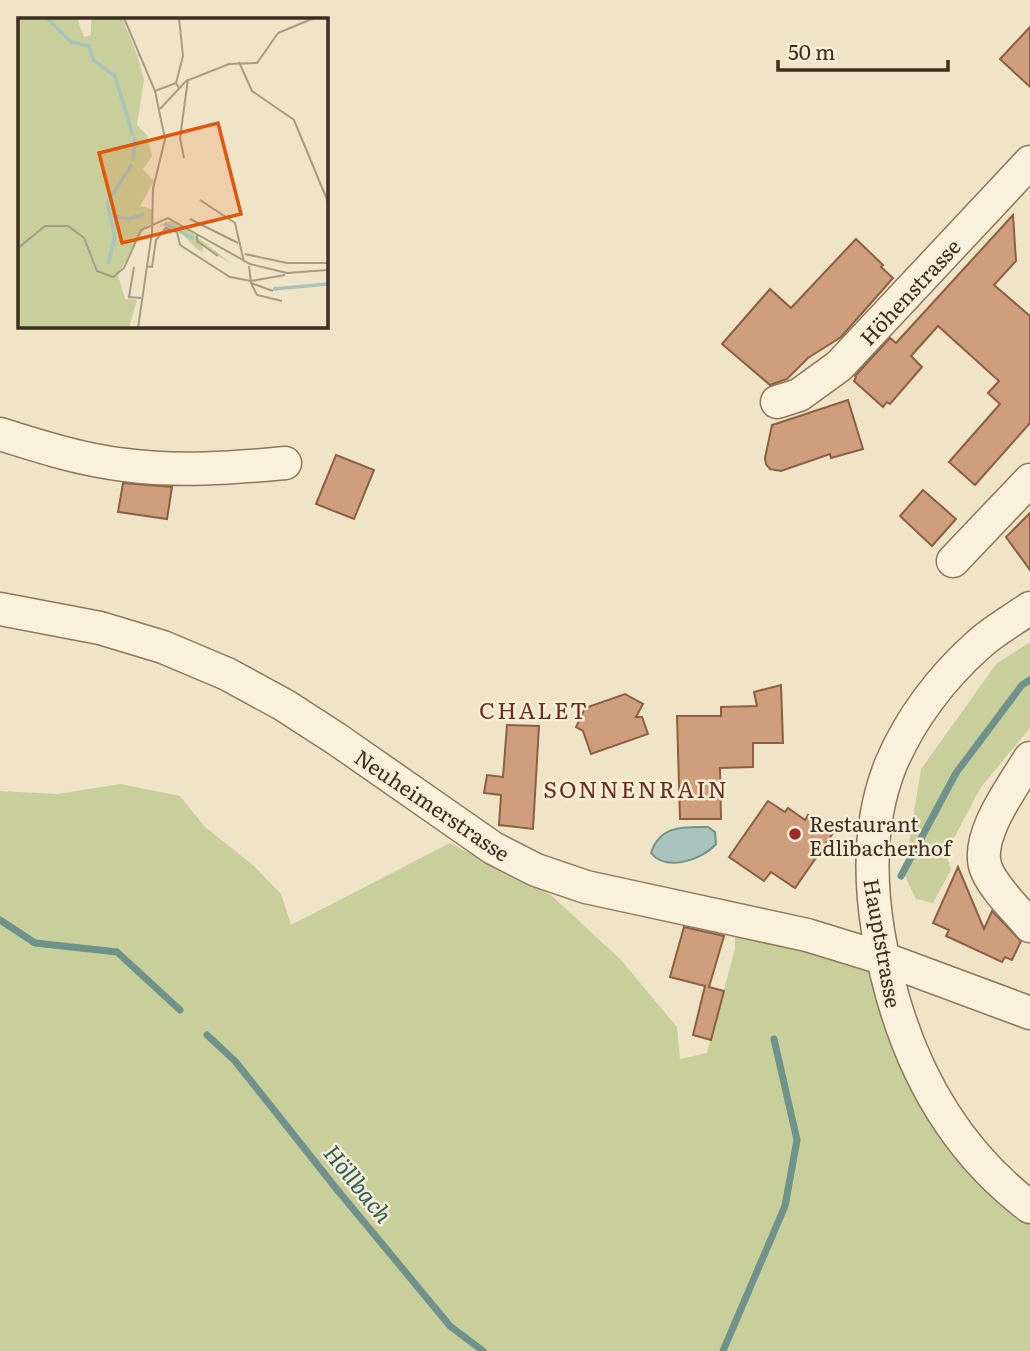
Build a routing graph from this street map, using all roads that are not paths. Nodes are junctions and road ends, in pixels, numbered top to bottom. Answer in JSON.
{"nodes":[{"id":1,"x":1030,"y":162,"type":"edge"},
{"id":2,"x":777,"y":402,"type":"dead end"},
{"id":3,"x":0,"y":434,"type":"edge"},
{"id":4,"x":285,"y":463,"type":"dead end"},
{"id":5,"x":1030,"y":480,"type":"edge"},
{"id":6,"x":953,"y":561,"type":"dead end"},
{"id":7,"x":1030,"y":608,"type":"edge"},
{"id":8,"x":0,"y":609,"type":"edge"},
{"id":9,"x":1030,"y":758,"type":"edge"},
{"id":10,"x":1030,"y":926,"type":"edge"},
{"id":11,"x":882,"y":958,"type":"junction"},
{"id":12,"x":1030,"y":1013,"type":"edge"},
{"id":13,"x":1030,"y":1207,"type":"edge"}],
"edges":[{"from":1,"to":2,"type":"street","name":"Höhenstrasse"},
{"from":3,"to":4,"type":"street"},
{"from":5,"to":6,"type":"street"},
{"from":7,"to":11,"type":"street","name":"Hauptstrasse"},
{"from":8,"to":11,"type":"street","name":"Neuheimerstrasse"},
{"from":9,"to":10,"type":"street"},
{"from":11,"to":12,"type":"street","name":"Neuheimerstrasse"},
{"from":11,"to":13,"type":"street","name":"Hauptstrasse"}]}
